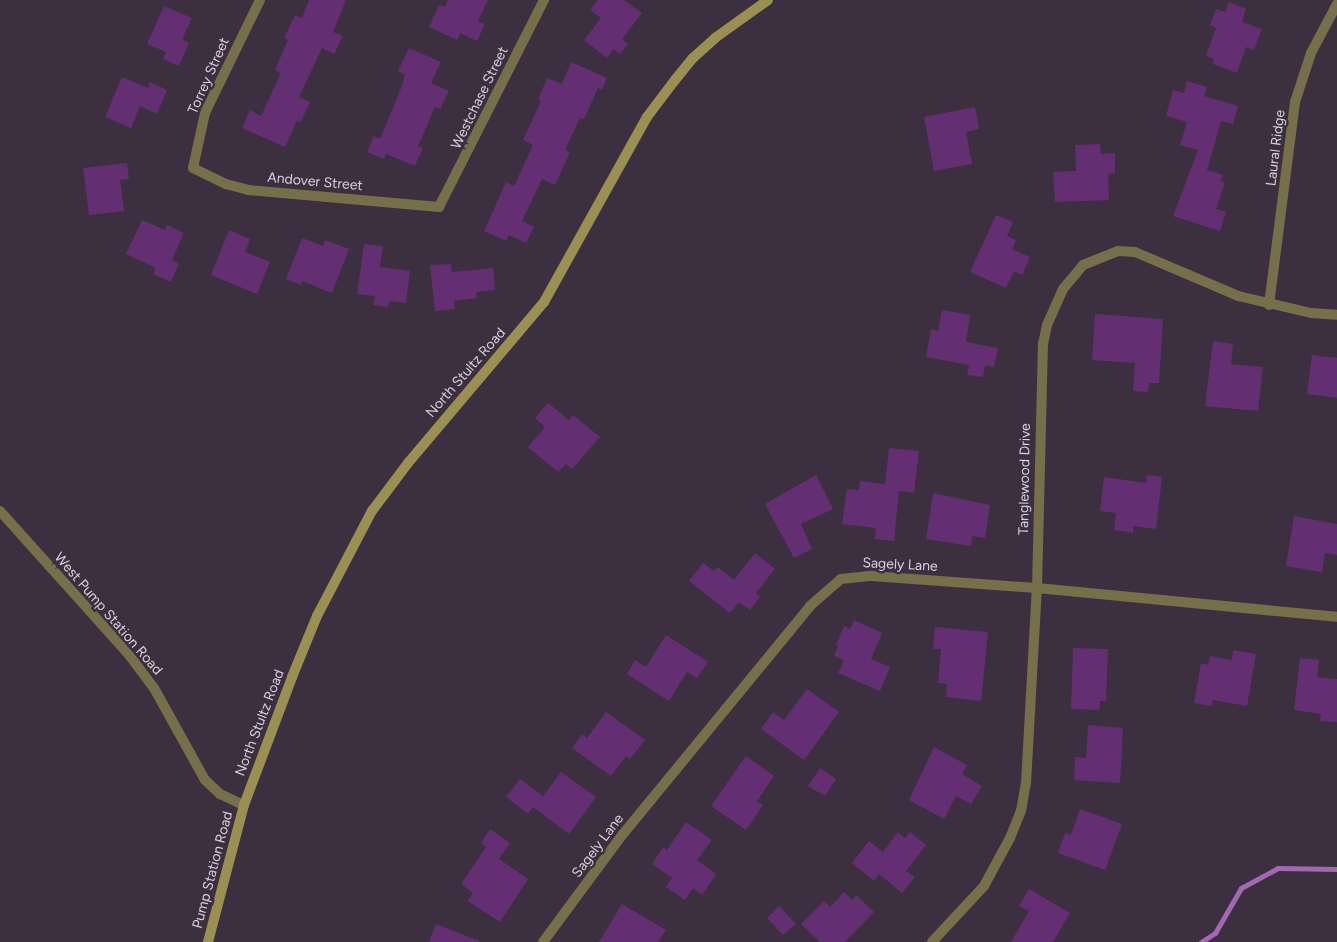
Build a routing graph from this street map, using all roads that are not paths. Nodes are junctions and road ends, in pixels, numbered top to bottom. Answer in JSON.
{"nodes":[{"id":1,"x":260,"y":0,"type":"edge"},
{"id":2,"x":544,"y":0,"type":"edge"},
{"id":3,"x":768,"y":0,"type":"edge"},
{"id":4,"x":1337,"y":4,"type":"edge"},
{"id":5,"x":193,"y":168,"type":"joint"},
{"id":6,"x":439,"y":207,"type":"joint"},
{"id":7,"x":1269,"y":304,"type":"junction"},
{"id":8,"x":1337,"y":315,"type":"edge"},
{"id":9,"x":0,"y":511,"type":"edge"},
{"id":10,"x":1037,"y":588,"type":"junction"},
{"id":11,"x":1337,"y":617,"type":"edge"},
{"id":12,"x":244,"y":805,"type":"junction"},
{"id":13,"x":208,"y":942,"type":"edge"},
{"id":14,"x":542,"y":942,"type":"edge"},
{"id":15,"x":932,"y":942,"type":"edge"}],
"edges":[{"from":1,"to":5,"type":"street","name":"Torrey Street"},
{"from":2,"to":6,"type":"street","name":"Westchase Street"},
{"from":3,"to":12,"type":"street","name":"North Stultz Road"},
{"from":4,"to":7,"type":"street","name":"Laural Ridge"},
{"from":5,"to":6,"type":"street","name":"Andover Street"},
{"from":7,"to":8,"type":"street","name":"Tanglewood Drive"},
{"from":7,"to":10,"type":"street","name":"Tanglewood Drive"},
{"from":9,"to":12,"type":"street","name":"West Pump Station Road"},
{"from":10,"to":11,"type":"street","name":"Sagely Lane"},
{"from":10,"to":14,"type":"street","name":"Sagely Lane"},
{"from":10,"to":15,"type":"street","name":"Tanglewood Drive"},
{"from":12,"to":13,"type":"street","name":"Pump Station Road"}]}
